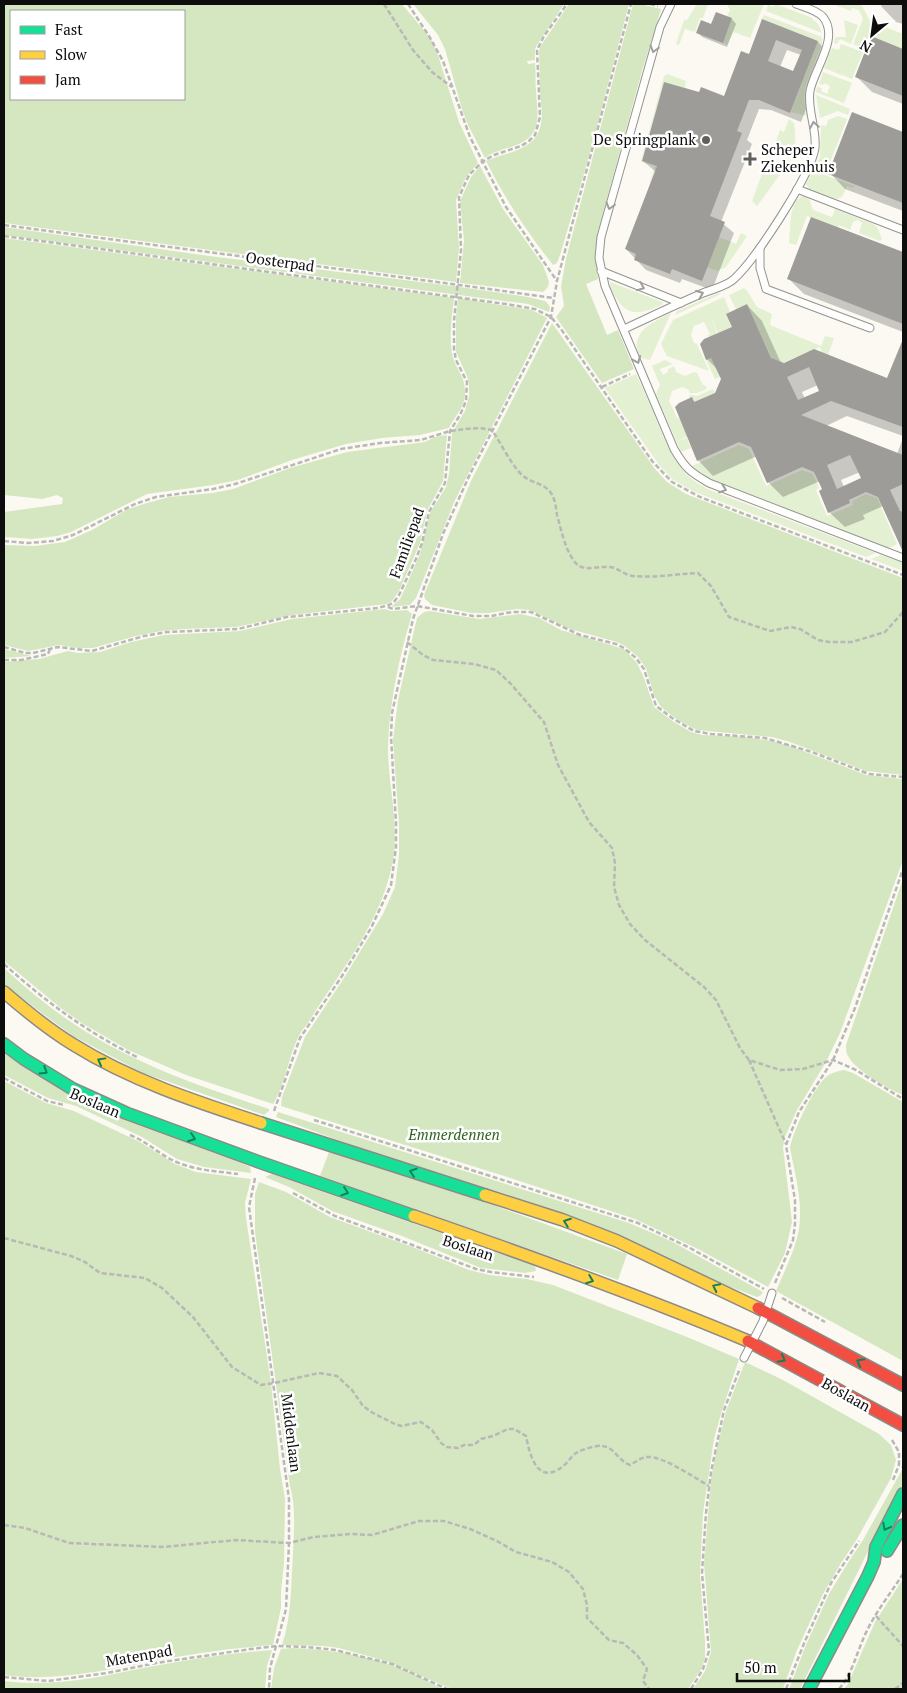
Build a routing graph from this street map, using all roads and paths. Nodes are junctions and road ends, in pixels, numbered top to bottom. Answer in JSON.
{"nodes":[{"id":1,"x":384,"y":4,"type":"edge"},
{"id":2,"x":408,"y":4,"type":"edge"},
{"id":3,"x":566,"y":4,"type":"edge"},
{"id":4,"x":631,"y":4,"type":"edge"},
{"id":5,"x":671,"y":4,"type":"edge"},
{"id":6,"x":796,"y":4,"type":"edge"},
{"id":7,"x":453,"y":87,"type":"junction"},
{"id":8,"x":482,"y":162,"type":"junction"},
{"id":9,"x":797,"y":189,"type":"junction"},
{"id":10,"x":4,"y":225,"type":"edge"},
{"id":11,"x":903,"y":230,"type":"edge"},
{"id":12,"x":4,"y":236,"type":"edge"},
{"id":13,"x":760,"y":248,"type":"junction"},
{"id":14,"x":601,"y":271,"type":"junction"},
{"id":15,"x":557,"y":281,"type":"junction"},
{"id":16,"x":458,"y":285,"type":"junction"},
{"id":17,"x":457,"y":296,"type":"junction"},
{"id":18,"x":553,"y":298,"type":"junction"},
{"id":19,"x":681,"y":303,"type":"junction"},
{"id":20,"x":551,"y":317,"type":"junction"},
{"id":21,"x":870,"y":328,"type":"dead end"},
{"id":22,"x":624,"y":329,"type":"junction"},
{"id":23,"x":641,"y":369,"type":"junction"},
{"id":24,"x":602,"y":387,"type":"dead end"},
{"id":25,"x":492,"y":430,"type":"junction"},
{"id":26,"x":450,"y":431,"type":"junction"},
{"id":27,"x":4,"y":541,"type":"edge"},
{"id":28,"x":903,"y":558,"type":"edge"},
{"id":29,"x":386,"y":606,"type":"junction"},
{"id":30,"x":417,"y":606,"type":"junction"},
{"id":31,"x":903,"y":612,"type":"edge"},
{"id":32,"x":407,"y":642,"type":"junction"},
{"id":33,"x":4,"y":647,"type":"edge"},
{"id":34,"x":50,"y":649,"type":"junction"},
{"id":35,"x":4,"y":660,"type":"edge"},
{"id":36,"x":903,"y":777,"type":"edge"},
{"id":37,"x":903,"y":869,"type":"edge"},
{"id":38,"x":4,"y":992,"type":"edge"},
{"id":39,"x":4,"y":1044,"type":"edge"},
{"id":40,"x":750,"y":1060,"type":"junction"},
{"id":41,"x":833,"y":1060,"type":"junction"},
{"id":42,"x":4,"y":1078,"type":"edge"},
{"id":43,"x":903,"y":1099,"type":"edge"},
{"id":44,"x":71,"y":1107,"type":"dead end"},
{"id":45,"x":275,"y":1108,"type":"dead end"},
{"id":46,"x":128,"y":1134,"type":"dead end"},
{"id":47,"x":786,"y":1145,"type":"junction"},
{"id":48,"x":238,"y":1174,"type":"dead end"},
{"id":49,"x":247,"y":1176,"type":"dead end"},
{"id":50,"x":255,"y":1179,"type":"junction"},
{"id":51,"x":263,"y":1182,"type":"dead end"},
{"id":52,"x":285,"y":1189,"type":"dead end"},
{"id":53,"x":4,"y":1238,"type":"edge"},
{"id":54,"x":534,"y":1277,"type":"dead end"},
{"id":55,"x":772,"y":1293,"type":"joint"},
{"id":56,"x":766,"y":1312,"type":"junction"},
{"id":57,"x":752,"y":1343,"type":"junction"},
{"id":58,"x":744,"y":1358,"type":"joint"},
{"id":59,"x":274,"y":1383,"type":"junction"},
{"id":60,"x":903,"y":1385,"type":"edge"},
{"id":61,"x":903,"y":1424,"type":"edge"},
{"id":62,"x":887,"y":1435,"type":"dead end"},
{"id":63,"x":899,"y":1465,"type":"junction"},
{"id":64,"x":903,"y":1467,"type":"edge"},
{"id":65,"x":890,"y":1485,"type":"dead end"},
{"id":66,"x":709,"y":1486,"type":"junction"},
{"id":67,"x":903,"y":1494,"type":"edge"},
{"id":68,"x":4,"y":1525,"type":"edge"},
{"id":69,"x":903,"y":1525,"type":"edge"},
{"id":70,"x":860,"y":1539,"type":"dead end"},
{"id":71,"x":289,"y":1543,"type":"junction"},
{"id":72,"x":874,"y":1562,"type":"junction"},
{"id":73,"x":903,"y":1574,"type":"edge"},
{"id":74,"x":876,"y":1615,"type":"junction"},
{"id":75,"x":277,"y":1646,"type":"junction"},
{"id":76,"x":903,"y":1646,"type":"edge"},
{"id":77,"x":4,"y":1677,"type":"edge"},
{"id":78,"x":903,"y":1683,"type":"edge"},
{"id":79,"x":269,"y":1689,"type":"edge"},
{"id":80,"x":447,"y":1689,"type":"edge"},
{"id":81,"x":649,"y":1689,"type":"edge"},
{"id":82,"x":691,"y":1689,"type":"edge"},
{"id":83,"x":786,"y":1689,"type":"edge"},
{"id":84,"x":809,"y":1689,"type":"edge"},
{"id":85,"x":839,"y":1689,"type":"edge"},
{"id":86,"x":895,"y":1689,"type":"edge"}],
"edges":[{"from":1,"to":7,"type":"path"},
{"from":2,"to":7,"type":"path"},
{"from":3,"to":8,"type":"path","name":"Familiepad"},
{"from":4,"to":15,"type":"path"},
{"from":5,"to":14,"type":"lane","one_way":true},
{"from":9,"to":6,"type":"lane","one_way":true},
{"from":7,"to":8,"type":"path"},
{"from":8,"to":15,"type":"path"},
{"from":8,"to":16,"type":"path","name":"Familiepad"},
{"from":9,"to":11,"type":"lane"},
{"from":9,"to":13,"type":"lane"},
{"from":10,"to":16,"type":"path","name":"Oosterpad"},
{"from":12,"to":17,"type":"path","name":"Oosterpad"},
{"from":19,"to":13,"type":"lane","one_way":true},
{"from":13,"to":21,"type":"lane"},
{"from":14,"to":19,"type":"lane","one_way":true},
{"from":14,"to":22,"type":"lane"},
{"from":15,"to":18,"type":"path"},
{"from":16,"to":17,"type":"path","name":"Familiepad"},
{"from":16,"to":18,"type":"path","name":"Oosterpad"},
{"from":17,"to":20,"type":"path","name":"Oosterpad"},
{"from":17,"to":26,"type":"path","name":"Familiepad"},
{"from":18,"to":20,"type":"path"},
{"from":19,"to":22,"type":"lane"},
{"from":20,"to":25,"type":"path"},
{"from":22,"to":23,"type":"lane","one_way":true},
{"from":23,"to":24,"type":"path"},
{"from":23,"to":28,"type":"lane","one_way":true},
{"from":25,"to":26,"type":"path"},
{"from":25,"to":30,"type":"path"},
{"from":25,"to":31,"type":"path"},
{"from":26,"to":27,"type":"path"},
{"from":26,"to":29,"type":"path","name":"Familiepad"},
{"from":29,"to":30,"type":"path"},
{"from":29,"to":34,"type":"path"},
{"from":30,"to":32,"type":"path"},
{"from":30,"to":36,"type":"path"},
{"from":32,"to":40,"type":"path"},
{"from":32,"to":45,"type":"path"},
{"from":33,"to":34,"type":"path"},
{"from":34,"to":35,"type":"path"},
{"from":37,"to":41,"type":"path"},
{"from":56,"to":38,"type":"main road","one_way":true},
{"from":39,"to":57,"type":"main road","name":"Boslaan","one_way":true},
{"from":40,"to":41,"type":"path"},
{"from":40,"to":47,"type":"path"},
{"from":41,"to":43,"type":"path"},
{"from":41,"to":47,"type":"path"},
{"from":42,"to":44,"type":"path","name":"Boslaan"},
{"from":46,"to":48,"type":"path","name":"Boslaan"},
{"from":47,"to":55,"type":"path"},
{"from":49,"to":50,"type":"path"},
{"from":50,"to":51,"type":"path"},
{"from":50,"to":59,"type":"path","name":"Middenlaan"},
{"from":52,"to":54,"type":"path","name":"Boslaan"},
{"from":53,"to":59,"type":"path"},
{"from":55,"to":56,"type":"lane"},
{"from":56,"to":57,"type":"lane"},
{"from":60,"to":56,"type":"main road","one_way":true},
{"from":57,"to":58,"type":"lane"},
{"from":57,"to":61,"type":"main road","name":"Boslaan","one_way":true},
{"from":58,"to":66,"type":"path"},
{"from":59,"to":66,"type":"path"},
{"from":59,"to":71,"type":"path","name":"Middenlaan"},
{"from":62,"to":63,"type":"path"},
{"from":63,"to":64,"type":"path"},
{"from":63,"to":65,"type":"path"},
{"from":66,"to":82,"type":"path"},
{"from":67,"to":72,"type":"main road","one_way":true},
{"from":68,"to":71,"type":"path"},
{"from":69,"to":72,"type":"main road"},
{"from":70,"to":83,"type":"path"},
{"from":71,"to":75,"type":"path","name":"Middenlaan"},
{"from":71,"to":81,"type":"path"},
{"from":72,"to":84,"type":"main road"},
{"from":73,"to":74,"type":"path"},
{"from":74,"to":76,"type":"path"},
{"from":74,"to":85,"type":"path"},
{"from":75,"to":77,"type":"path","name":"Matenpad"},
{"from":75,"to":79,"type":"path","name":"Middenlaan"},
{"from":75,"to":80,"type":"path","name":"Matenpad"},
{"from":78,"to":86,"type":"path"}]}
